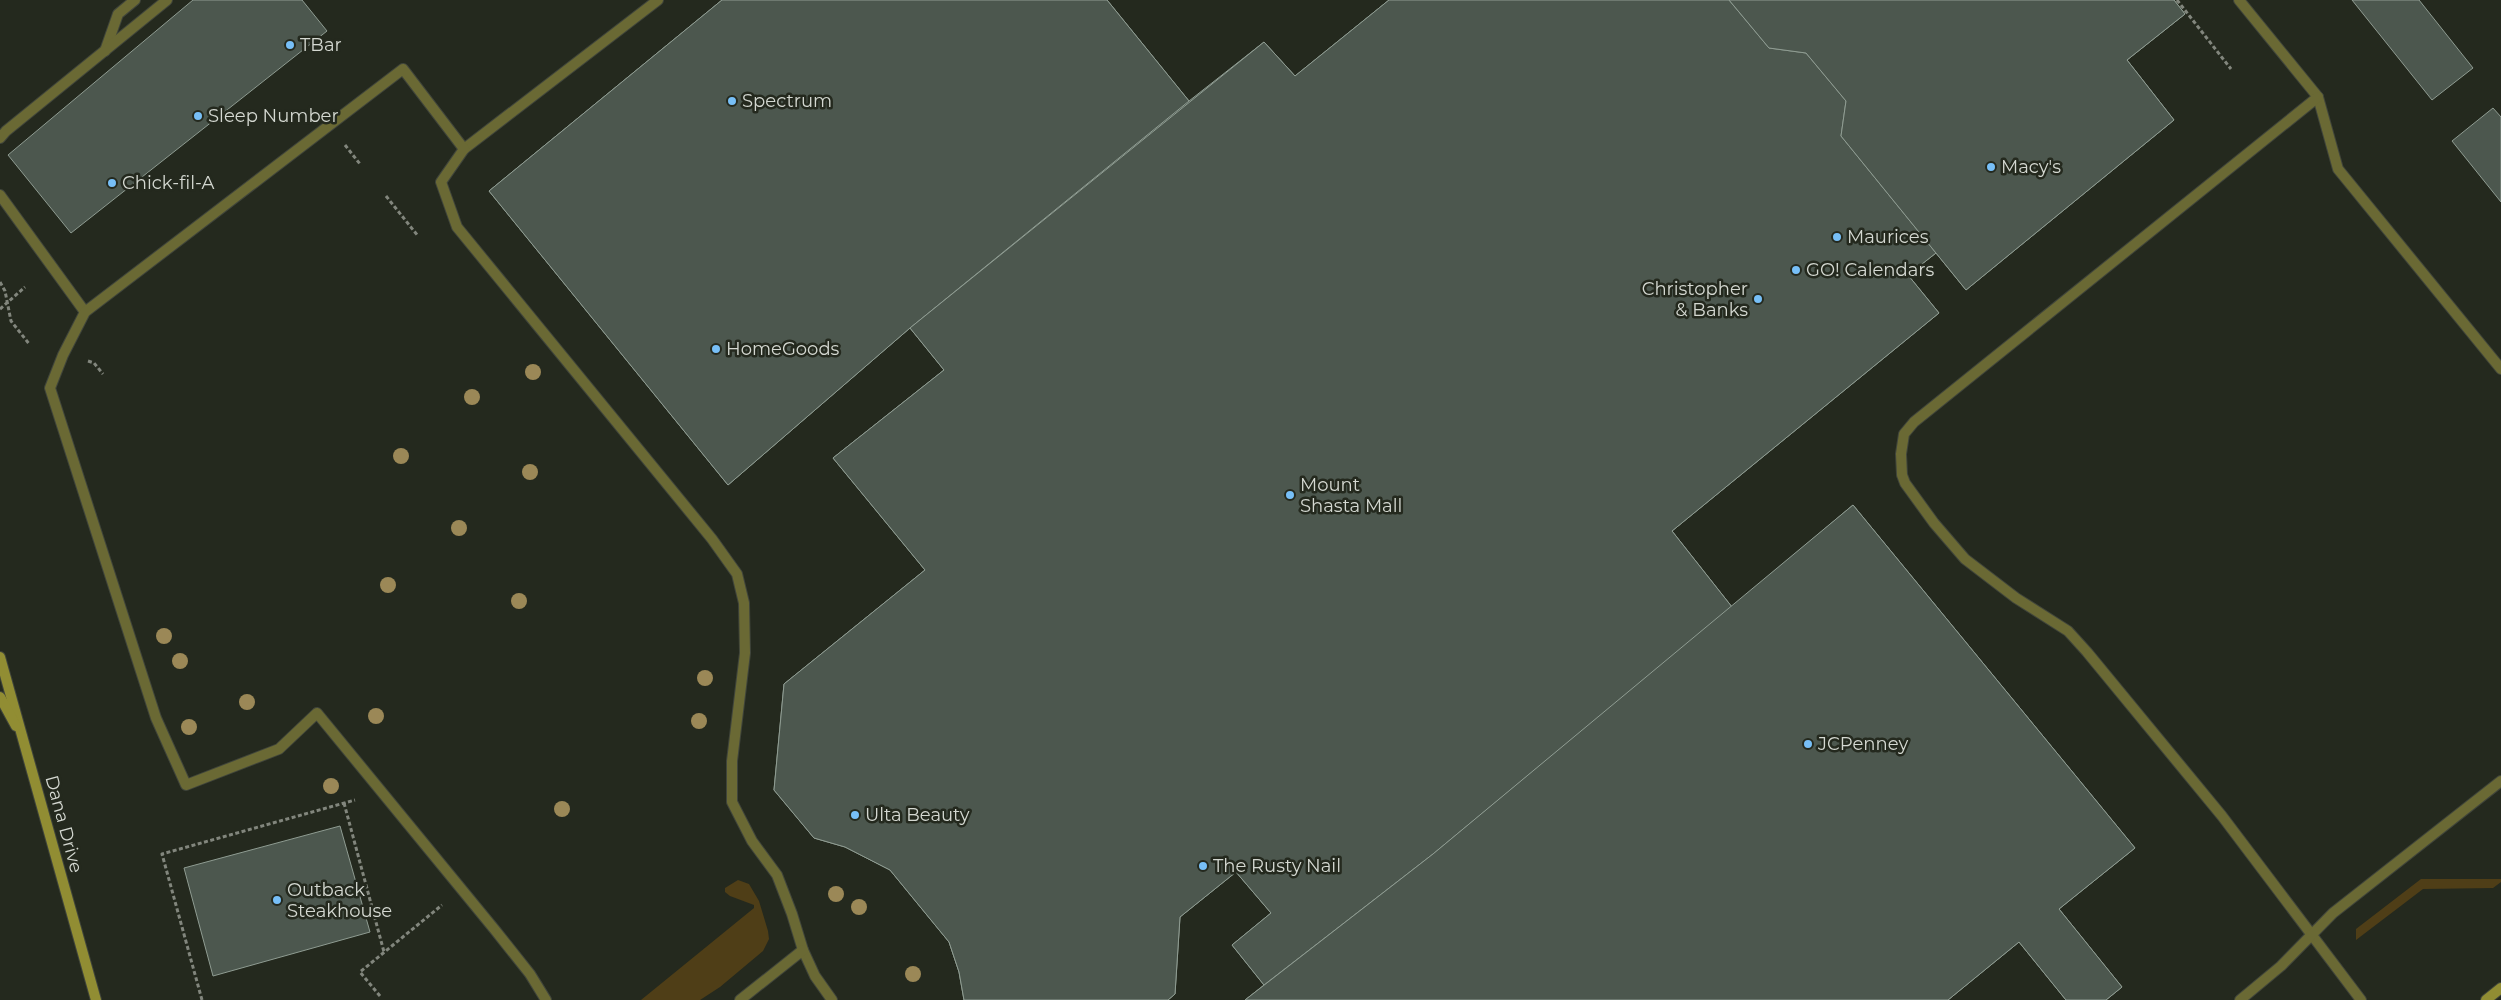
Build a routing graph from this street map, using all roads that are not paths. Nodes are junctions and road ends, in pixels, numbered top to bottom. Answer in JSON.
{"nodes":[{"id":1,"x":135,"y":0,"type":"edge"},
{"id":2,"x":167,"y":0,"type":"edge"},
{"id":3,"x":658,"y":0,"type":"edge"},
{"id":4,"x":2239,"y":0,"type":"edge"},
{"id":5,"x":105,"y":51,"type":"junction"},
{"id":6,"x":2318,"y":97,"type":"junction"},
{"id":7,"x":0,"y":138,"type":"edge"},
{"id":8,"x":464,"y":149,"type":"junction"},
{"id":9,"x":0,"y":196,"type":"edge"},
{"id":10,"x":85,"y":312,"type":"junction"},
{"id":11,"x":2501,"y":369,"type":"edge"},
{"id":12,"x":0,"y":658,"type":"edge"},
{"id":13,"x":0,"y":697,"type":"edge"},
{"id":14,"x":24,"y":742,"type":"junction"},
{"id":15,"x":2501,"y":781,"type":"edge"},
{"id":16,"x":2310,"y":935,"type":"junction"},
{"id":17,"x":802,"y":950,"type":"junction"},
{"id":18,"x":2501,"y":988,"type":"edge"},
{"id":19,"x":96,"y":1000,"type":"edge"},
{"id":20,"x":546,"y":1000,"type":"edge"},
{"id":21,"x":740,"y":1000,"type":"edge"},
{"id":22,"x":832,"y":1000,"type":"edge"},
{"id":23,"x":2240,"y":1000,"type":"edge"},
{"id":24,"x":2361,"y":1000,"type":"edge"},
{"id":25,"x":2486,"y":1000,"type":"edge"}],
"edges":[{"from":1,"to":5,"type":"lane"},
{"from":2,"to":5,"type":"lane"},
{"from":3,"to":8,"type":"lane"},
{"from":4,"to":6,"type":"lane"},
{"from":5,"to":7,"type":"lane"},
{"from":6,"to":11,"type":"lane"},
{"from":6,"to":16,"type":"lane"},
{"from":8,"to":10,"type":"lane"},
{"from":8,"to":17,"type":"lane"},
{"from":9,"to":10,"type":"lane"},
{"from":10,"to":20,"type":"lane"},
{"from":12,"to":14,"type":"main road","name":"Dana Drive"},
{"from":13,"to":14,"type":"main road"},
{"from":14,"to":19,"type":"main road","name":"Dana Drive"},
{"from":15,"to":16,"type":"lane"},
{"from":16,"to":23,"type":"lane"},
{"from":16,"to":24,"type":"lane"},
{"from":17,"to":21,"type":"lane"},
{"from":17,"to":22,"type":"lane"},
{"from":18,"to":25,"type":"main road"}]}
